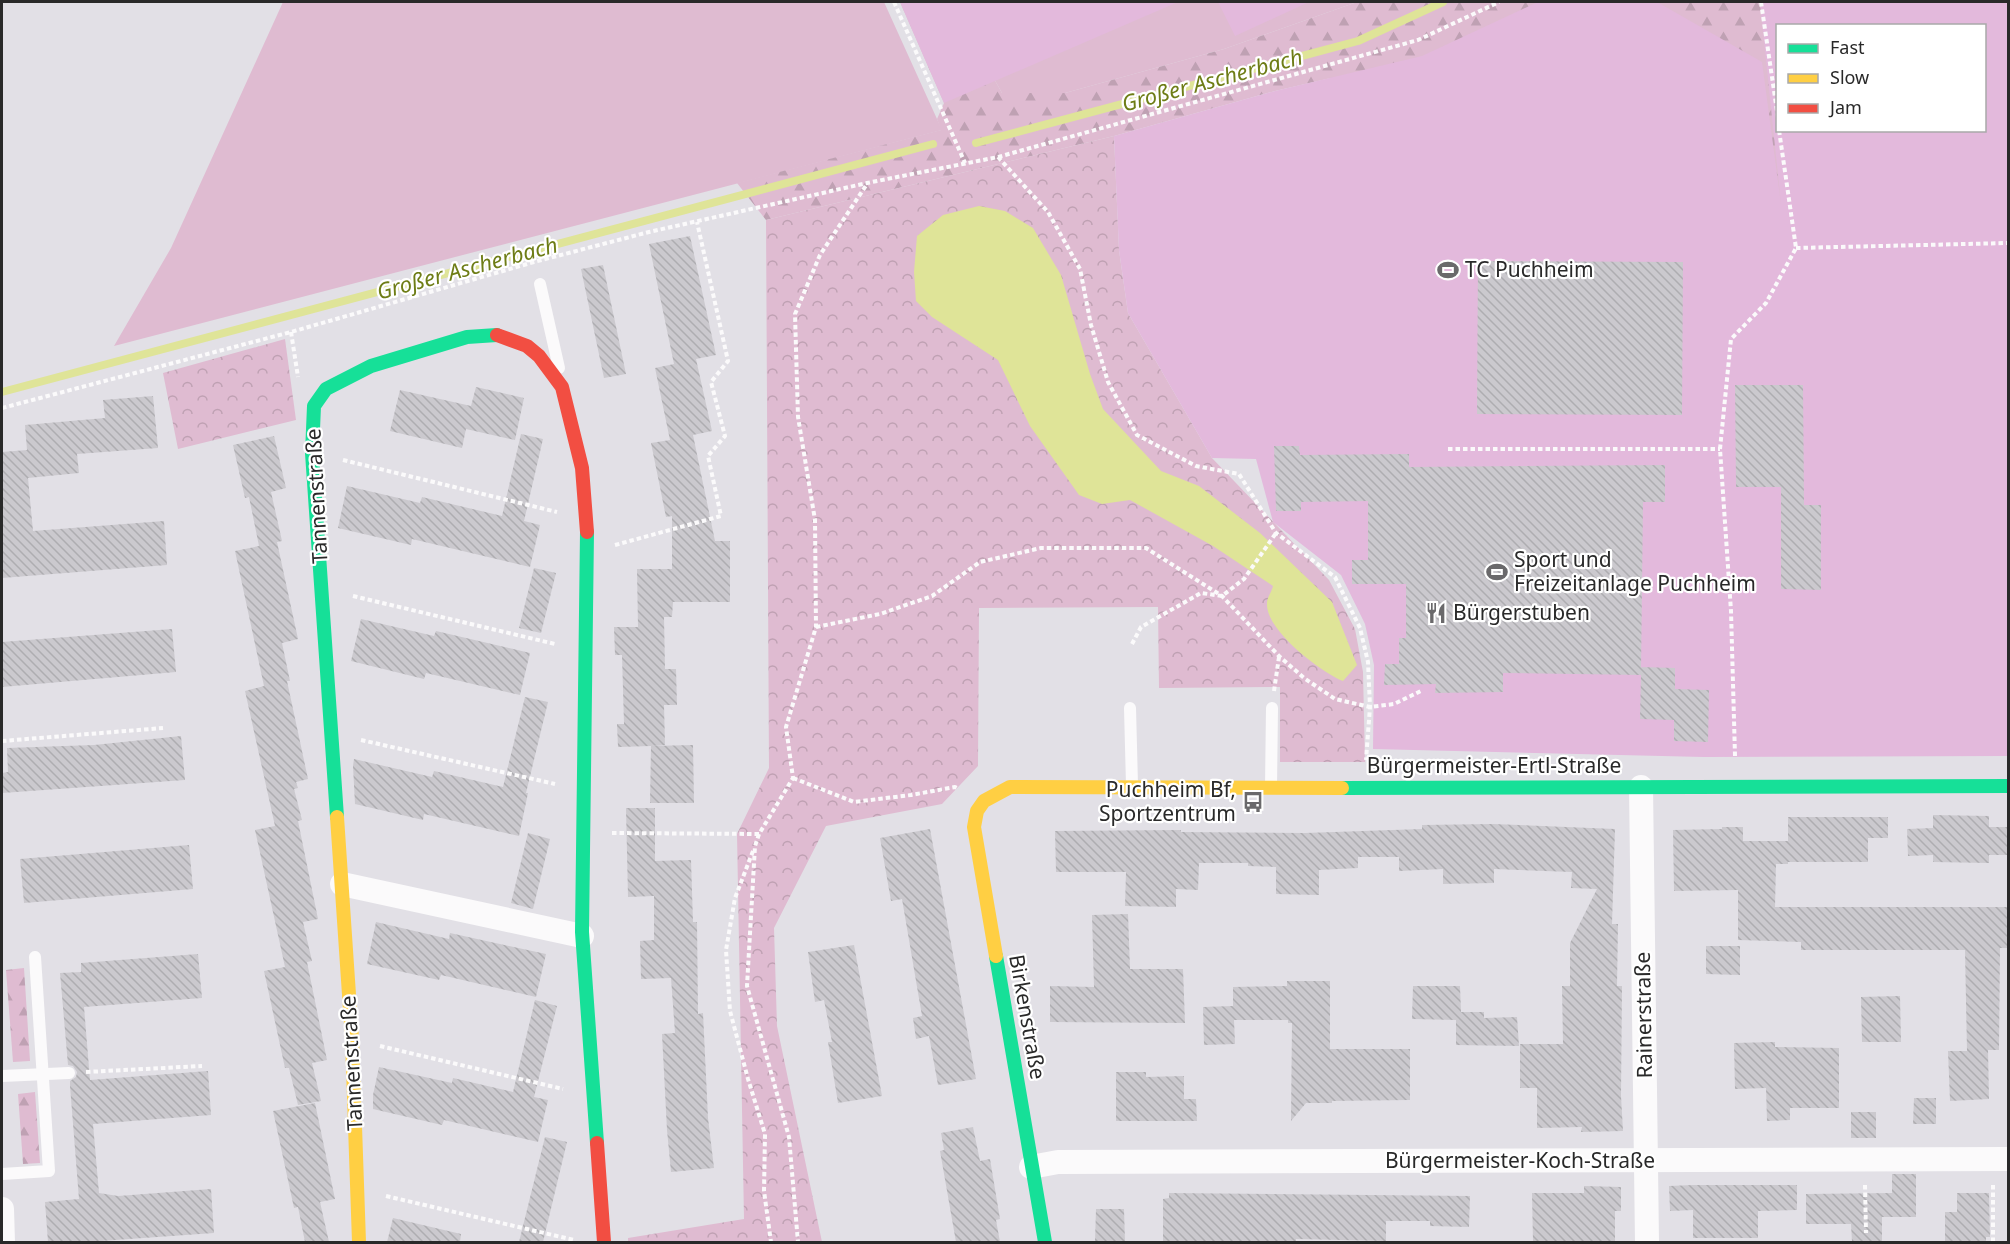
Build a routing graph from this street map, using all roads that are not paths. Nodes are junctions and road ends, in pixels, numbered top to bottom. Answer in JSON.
{"nodes":[{"id":1,"x":540,"y":284,"type":"dead end"},
{"id":2,"x":562,"y":387,"type":"junction"},
{"id":3,"x":1131,"y":708,"type":"dead end"},
{"id":4,"x":1272,"y":708,"type":"road end"},
{"id":5,"x":1132,"y":786,"type":"junction"},
{"id":6,"x":2008,"y":786,"type":"edge"},
{"id":7,"x":1641,"y":787,"type":"junction"},
{"id":8,"x":1271,"y":788,"type":"junction"},
{"id":9,"x":983,"y":801,"type":"joint"},
{"id":10,"x":342,"y":884,"type":"junction"},
{"id":11,"x":582,"y":936,"type":"junction"},
{"id":12,"x":35,"y":957,"type":"dead end"},
{"id":13,"x":43,"y":1073,"type":"junction"},
{"id":14,"x":69,"y":1073,"type":"dead end"},
{"id":15,"x":2,"y":1076,"type":"edge"},
{"id":16,"x":2001,"y":1159,"type":"edge"},
{"id":17,"x":1647,"y":1160,"type":"junction"},
{"id":18,"x":1031,"y":1167,"type":"junction"},
{"id":19,"x":2,"y":1174,"type":"edge"},
{"id":20,"x":2,"y":1209,"type":"edge"},
{"id":21,"x":3,"y":1242,"type":"edge"},
{"id":22,"x":359,"y":1242,"type":"edge"},
{"id":23,"x":604,"y":1242,"type":"edge"},
{"id":24,"x":1046,"y":1242,"type":"edge"},
{"id":25,"x":1647,"y":1242,"type":"edge"}],
"edges":[{"from":1,"to":2,"type":"lane"},
{"from":2,"to":10,"type":"street","name":"Tannenstraße"},
{"from":2,"to":11,"type":"street","name":"Tannenstraße"},
{"from":3,"to":5,"type":"lane"},
{"from":4,"to":8,"type":"lane"},
{"from":5,"to":8,"type":"street","name":"Bürgermeister-Ertl-Straße"},
{"from":5,"to":9,"type":"street","name":"Bürgermeister-Ertl-Straße"},
{"from":6,"to":7,"type":"street","name":"Bürgermeister-Ertl-Straße"},
{"from":7,"to":8,"type":"street","name":"Bürgermeister-Ertl-Straße"},
{"from":7,"to":17,"type":"street","name":"Rainerstraße"},
{"from":9,"to":18,"type":"street","name":"Birkenstraße"},
{"from":10,"to":11,"type":"street"},
{"from":10,"to":22,"type":"street","name":"Tannenstraße"},
{"from":11,"to":23,"type":"street","name":"Tannenstraße"},
{"from":12,"to":13,"type":"lane"},
{"from":13,"to":14,"type":"lane"},
{"from":13,"to":15,"type":"lane"},
{"from":13,"to":19,"type":"lane"},
{"from":16,"to":17,"type":"street","name":"Bürgermeister-Koch-Straße"},
{"from":17,"to":18,"type":"street","name":"Bürgermeister-Koch-Straße"},
{"from":17,"to":25,"type":"street","name":"Rainerstraße"},
{"from":18,"to":24,"type":"street","name":"Birkenstraße"},
{"from":20,"to":21,"type":"street"}]}
